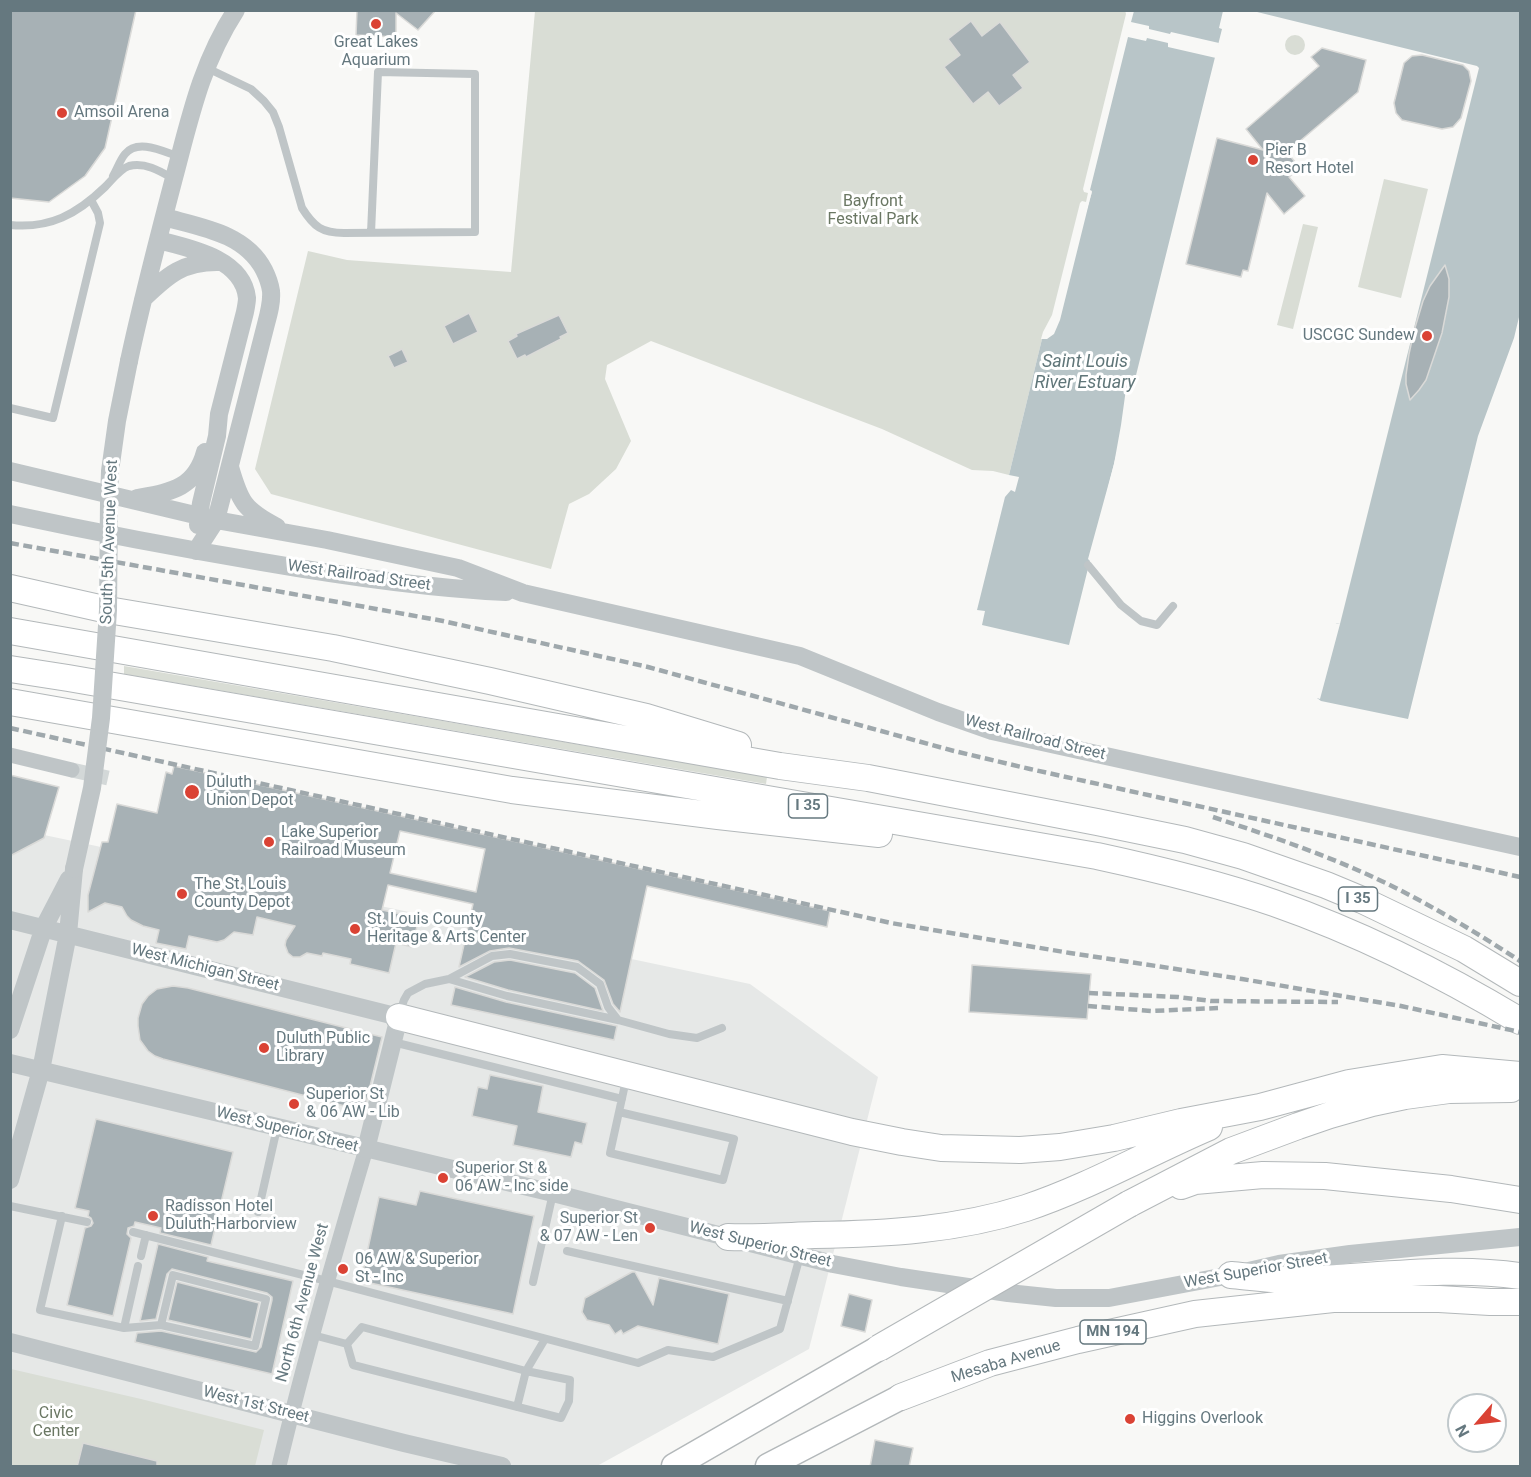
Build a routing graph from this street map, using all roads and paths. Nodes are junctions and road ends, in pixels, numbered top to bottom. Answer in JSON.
{"nodes":[{"id":1,"x":236,"y":10,"type":"edge"},
{"id":2,"x":206,"y":68,"type":"junction"},
{"id":3,"x":180,"y":157,"type":"junction"},
{"id":4,"x":174,"y":179,"type":"junction"},
{"id":5,"x":110,"y":182,"type":"junction"},
{"id":6,"x":91,"y":200,"type":"junction"},
{"id":7,"x":164,"y":217,"type":"junction"},
{"id":8,"x":10,"y":225,"type":"edge"},
{"id":9,"x":371,"y":233,"type":"junction"},
{"id":10,"x":158,"y":240,"type":"junction"},
{"id":11,"x":222,"y":262,"type":"junction"},
{"id":12,"x":142,"y":299,"type":"junction"},
{"id":13,"x":10,"y":408,"type":"edge"},
{"id":14,"x":219,"y":414,"type":"junction"},
{"id":15,"x":230,"y":466,"type":"junction"},
{"id":16,"x":10,"y":471,"type":"edge"},
{"id":17,"x":127,"y":500,"type":"junction"},
{"id":18,"x":10,"y":514,"type":"edge"},
{"id":19,"x":207,"y":518,"type":"junction"},
{"id":20,"x":293,"y":534,"type":"junction"},
{"id":21,"x":196,"y":551,"type":"junction"},
{"id":22,"x":1088,"y":566,"type":"dead end"},
{"id":23,"x":10,"y":588,"type":"edge"},
{"id":24,"x":523,"y":593,"type":"junction"},
{"id":25,"x":1173,"y":606,"type":"dead end"},
{"id":26,"x":108,"y":610,"type":"junction"},
{"id":27,"x":10,"y":631,"type":"edge"},
{"id":28,"x":10,"y":669,"type":"edge"},
{"id":29,"x":10,"y":702,"type":"edge"},
{"id":30,"x":101,"y":718,"type":"junction"},
{"id":31,"x":10,"y":755,"type":"edge"},
{"id":32,"x":72,"y":770,"type":"tunnel mouth"},
{"id":33,"x":831,"y":772,"type":"junction"},
{"id":34,"x":999,"y":840,"type":"junction"},
{"id":35,"x":1521,"y":847,"type":"edge"},
{"id":36,"x":74,"y":869,"type":"junction"},
{"id":37,"x":10,"y":920,"type":"edge"},
{"id":38,"x":44,"y":927,"type":"junction"},
{"id":39,"x":68,"y":934,"type":"junction"},
{"id":40,"x":449,"y":979,"type":"junction"},
{"id":41,"x":1521,"y":983,"type":"edge"},
{"id":42,"x":399,"y":1017,"type":"junction"},
{"id":43,"x":618,"y":1020,"type":"junction"},
{"id":44,"x":1521,"y":1021,"type":"edge"},
{"id":45,"x":722,"y":1028,"type":"dead end"},
{"id":46,"x":10,"y":1030,"type":"edge"},
{"id":47,"x":392,"y":1042,"type":"junction"},
{"id":48,"x":10,"y":1063,"type":"edge"},
{"id":49,"x":40,"y":1070,"type":"junction"},
{"id":50,"x":1521,"y":1075,"type":"edge"},
{"id":51,"x":624,"y":1087,"type":"junction"},
{"id":52,"x":1521,"y":1088,"type":"edge"},
{"id":53,"x":1260,"y":1107,"type":"junction"},
{"id":54,"x":619,"y":1112,"type":"junction"},
{"id":55,"x":277,"y":1128,"type":"junction"},
{"id":56,"x":366,"y":1149,"type":"junction"},
{"id":57,"x":10,"y":1180,"type":"edge"},
{"id":58,"x":553,"y":1193,"type":"junction"},
{"id":59,"x":1521,"y":1200,"type":"edge"},
{"id":60,"x":1137,"y":1201,"type":"junction"},
{"id":61,"x":10,"y":1206,"type":"edge"},
{"id":62,"x":258,"y":1212,"type":"dead end"},
{"id":63,"x":62,"y":1216,"type":"junction"},
{"id":64,"x":87,"y":1221,"type":"dead end"},
{"id":65,"x":133,"y":1232,"type":"dead end"},
{"id":66,"x":146,"y":1235,"type":"junction"},
{"id":67,"x":728,"y":1237,"type":"junction"},
{"id":68,"x":1521,"y":1237,"type":"edge"},
{"id":69,"x":567,"y":1251,"type":"dead end"},
{"id":70,"x":141,"y":1256,"type":"dead end"},
{"id":71,"x":800,"y":1256,"type":"junction"},
{"id":72,"x":138,"y":1266,"type":"dead end"},
{"id":73,"x":1231,"y":1275,"type":"junction"},
{"id":74,"x":1521,"y":1276,"type":"edge"},
{"id":75,"x":327,"y":1281,"type":"junction"},
{"id":76,"x":533,"y":1282,"type":"dead end"},
{"id":77,"x":1521,"y":1283,"type":"edge"},
{"id":78,"x":1335,"y":1299,"type":"junction"},
{"id":79,"x":788,"y":1301,"type":"junction"},
{"id":80,"x":1521,"y":1302,"type":"edge"},
{"id":81,"x":161,"y":1325,"type":"junction"},
{"id":82,"x":124,"y":1328,"type":"junction"},
{"id":83,"x":313,"y":1335,"type":"junction"},
{"id":84,"x":545,"y":1339,"type":"junction"},
{"id":85,"x":10,"y":1342,"type":"edge"},
{"id":86,"x":347,"y":1344,"type":"junction"},
{"id":87,"x":879,"y":1348,"type":"joint"},
{"id":88,"x":526,"y":1371,"type":"junction"},
{"id":89,"x":901,"y":1397,"type":"joint"},
{"id":90,"x":517,"y":1407,"type":"junction"},
{"id":91,"x":291,"y":1414,"type":"junction"},
{"id":92,"x":279,"y":1467,"type":"edge"},
{"id":93,"x":502,"y":1467,"type":"edge"},
{"id":94,"x":674,"y":1467,"type":"edge"},
{"id":95,"x":768,"y":1467,"type":"edge"}],
"edges":[{"from":1,"to":2,"type":"street","name":"South 5th Avenue West"},
{"from":2,"to":3,"type":"street","name":"South 5th Avenue West"},
{"from":2,"to":9,"type":"lane"},
{"from":3,"to":4,"type":"street","name":"South 5th Avenue West"},
{"from":3,"to":5,"type":"lane"},
{"from":4,"to":5,"type":"lane"},
{"from":4,"to":7,"type":"street","name":"South 5th Avenue West"},
{"from":5,"to":6,"type":"lane"},
{"from":6,"to":8,"type":"lane"},
{"from":6,"to":13,"type":"lane"},
{"from":7,"to":10,"type":"street","name":"South 5th Avenue West"},
{"from":7,"to":15,"type":"street"},
{"from":9,"to":9,"type":"lane"},
{"from":10,"to":11,"type":"street"},
{"from":10,"to":12,"type":"street","name":"South 5th Avenue West"},
{"from":11,"to":12,"type":"street"},
{"from":11,"to":14,"type":"street"},
{"from":12,"to":26,"type":"street","name":"South 5th Avenue West","bridge":true},
{"from":14,"to":17,"type":"street"},
{"from":14,"to":19,"type":"street"},
{"from":15,"to":19,"type":"street"},
{"from":15,"to":20,"type":"street"},
{"from":16,"to":17,"type":"street","name":"West Railroad Street"},
{"from":17,"to":19,"type":"street","name":"West Railroad Street"},
{"from":18,"to":21,"type":"street","name":"West Railroad Street"},
{"from":19,"to":20,"type":"street","name":"West Railroad Street"},
{"from":19,"to":21,"type":"street"},
{"from":20,"to":24,"type":"street","name":"West Railroad Street"},
{"from":21,"to":24,"type":"street","name":"West Railroad Street"},
{"from":22,"to":25,"type":"lane"},
{"from":23,"to":26,"type":"highway"},
{"from":24,"to":35,"type":"street","name":"West Railroad Street"},
{"from":26,"to":30,"type":"street","name":"South 5th Avenue West","bridge":true},
{"from":26,"to":33,"type":"highway"},
{"from":27,"to":33,"type":"highway","number":"I 35"},
{"from":28,"to":34,"type":"highway","number":"I 35"},
{"from":29,"to":30,"type":"highway"},
{"from":30,"to":34,"type":"highway"},
{"from":30,"to":36,"type":"street","name":"South 5th Avenue West","bridge":true},
{"from":31,"to":32,"type":"street"},
{"from":33,"to":41,"type":"highway","number":"I 35"},
{"from":34,"to":44,"type":"highway","number":"I 35"},
{"from":36,"to":38,"type":"street","name":"South 5th Avenue West"},
{"from":36,"to":39,"type":"street","name":"South 5th Avenue West"},
{"from":37,"to":38,"type":"street","name":"West Michigan Street"},
{"from":38,"to":39,"type":"street","name":"West Michigan Street"},
{"from":38,"to":46,"type":"street","name":"South 5th Avenue West"},
{"from":39,"to":42,"type":"street","name":"West Michigan Street"},
{"from":39,"to":49,"type":"street","name":"South 5th Avenue West"},
{"from":40,"to":42,"type":"lane"},
{"from":40,"to":43,"type":"lane"},
{"from":40,"to":43,"type":"lane"},
{"from":42,"to":47,"type":"street"},
{"from":42,"to":51,"type":"highway"},
{"from":43,"to":45,"type":"lane"},
{"from":47,"to":51,"type":"lane"},
{"from":47,"to":56,"type":"street"},
{"from":48,"to":49,"type":"street","name":"West Superior Street"},
{"from":49,"to":55,"type":"street","name":"West Superior Street"},
{"from":49,"to":57,"type":"street","name":"South 5th Avenue West"},
{"from":50,"to":53,"type":"highway"},
{"from":51,"to":53,"type":"highway"},
{"from":51,"to":54,"type":"lane"},
{"from":52,"to":60,"type":"highway"},
{"from":53,"to":67,"type":"highway"},
{"from":54,"to":54,"type":"lane"},
{"from":55,"to":56,"type":"street","name":"West Superior Street"},
{"from":55,"to":62,"type":"lane"},
{"from":56,"to":58,"type":"street","name":"West Superior Street"},
{"from":56,"to":75,"type":"street","name":"North 6th Avenue West"},
{"from":58,"to":67,"type":"street","name":"West Superior Street"},
{"from":58,"to":76,"type":"lane"},
{"from":59,"to":60,"type":"highway"},
{"from":60,"to":87,"type":"highway","bridge":true},
{"from":61,"to":63,"type":"lane"},
{"from":63,"to":64,"type":"lane"},
{"from":63,"to":82,"type":"lane"},
{"from":65,"to":66,"type":"lane"},
{"from":66,"to":70,"type":"lane"},
{"from":66,"to":75,"type":"lane"},
{"from":67,"to":71,"type":"street","name":"West Superior Street"},
{"from":68,"to":73,"type":"street","name":"West Superior Street"},
{"from":69,"to":79,"type":"lane"},
{"from":71,"to":73,"type":"street","name":"West Superior Street"},
{"from":71,"to":79,"type":"lane"},
{"from":72,"to":82,"type":"lane"},
{"from":73,"to":74,"type":"highway"},
{"from":75,"to":83,"type":"street","name":"North 6th Avenue West"},
{"from":75,"to":84,"type":"lane"},
{"from":77,"to":78,"type":"highway","number":"MN 194"},
{"from":78,"to":80,"type":"highway"},
{"from":78,"to":89,"type":"highway","name":"Mesaba Avenue","number":"MN 194"},
{"from":79,"to":84,"type":"lane"},
{"from":81,"to":81,"type":"lane"},
{"from":81,"to":82,"type":"lane"},
{"from":83,"to":86,"type":"lane"},
{"from":83,"to":91,"type":"street","name":"North 6th Avenue West"},
{"from":84,"to":88,"type":"lane"},
{"from":85,"to":91,"type":"street","name":"West 1st Street"},
{"from":86,"to":88,"type":"lane"},
{"from":86,"to":90,"type":"lane"},
{"from":87,"to":94,"type":"highway"},
{"from":88,"to":90,"type":"lane"},
{"from":88,"to":90,"type":"lane"},
{"from":89,"to":95,"type":"highway","name":"Mesaba Avenue","number":"MN 194"},
{"from":91,"to":92,"type":"street","name":"North 6th Avenue West"},
{"from":91,"to":93,"type":"street","name":"West 1st Street"}]}
